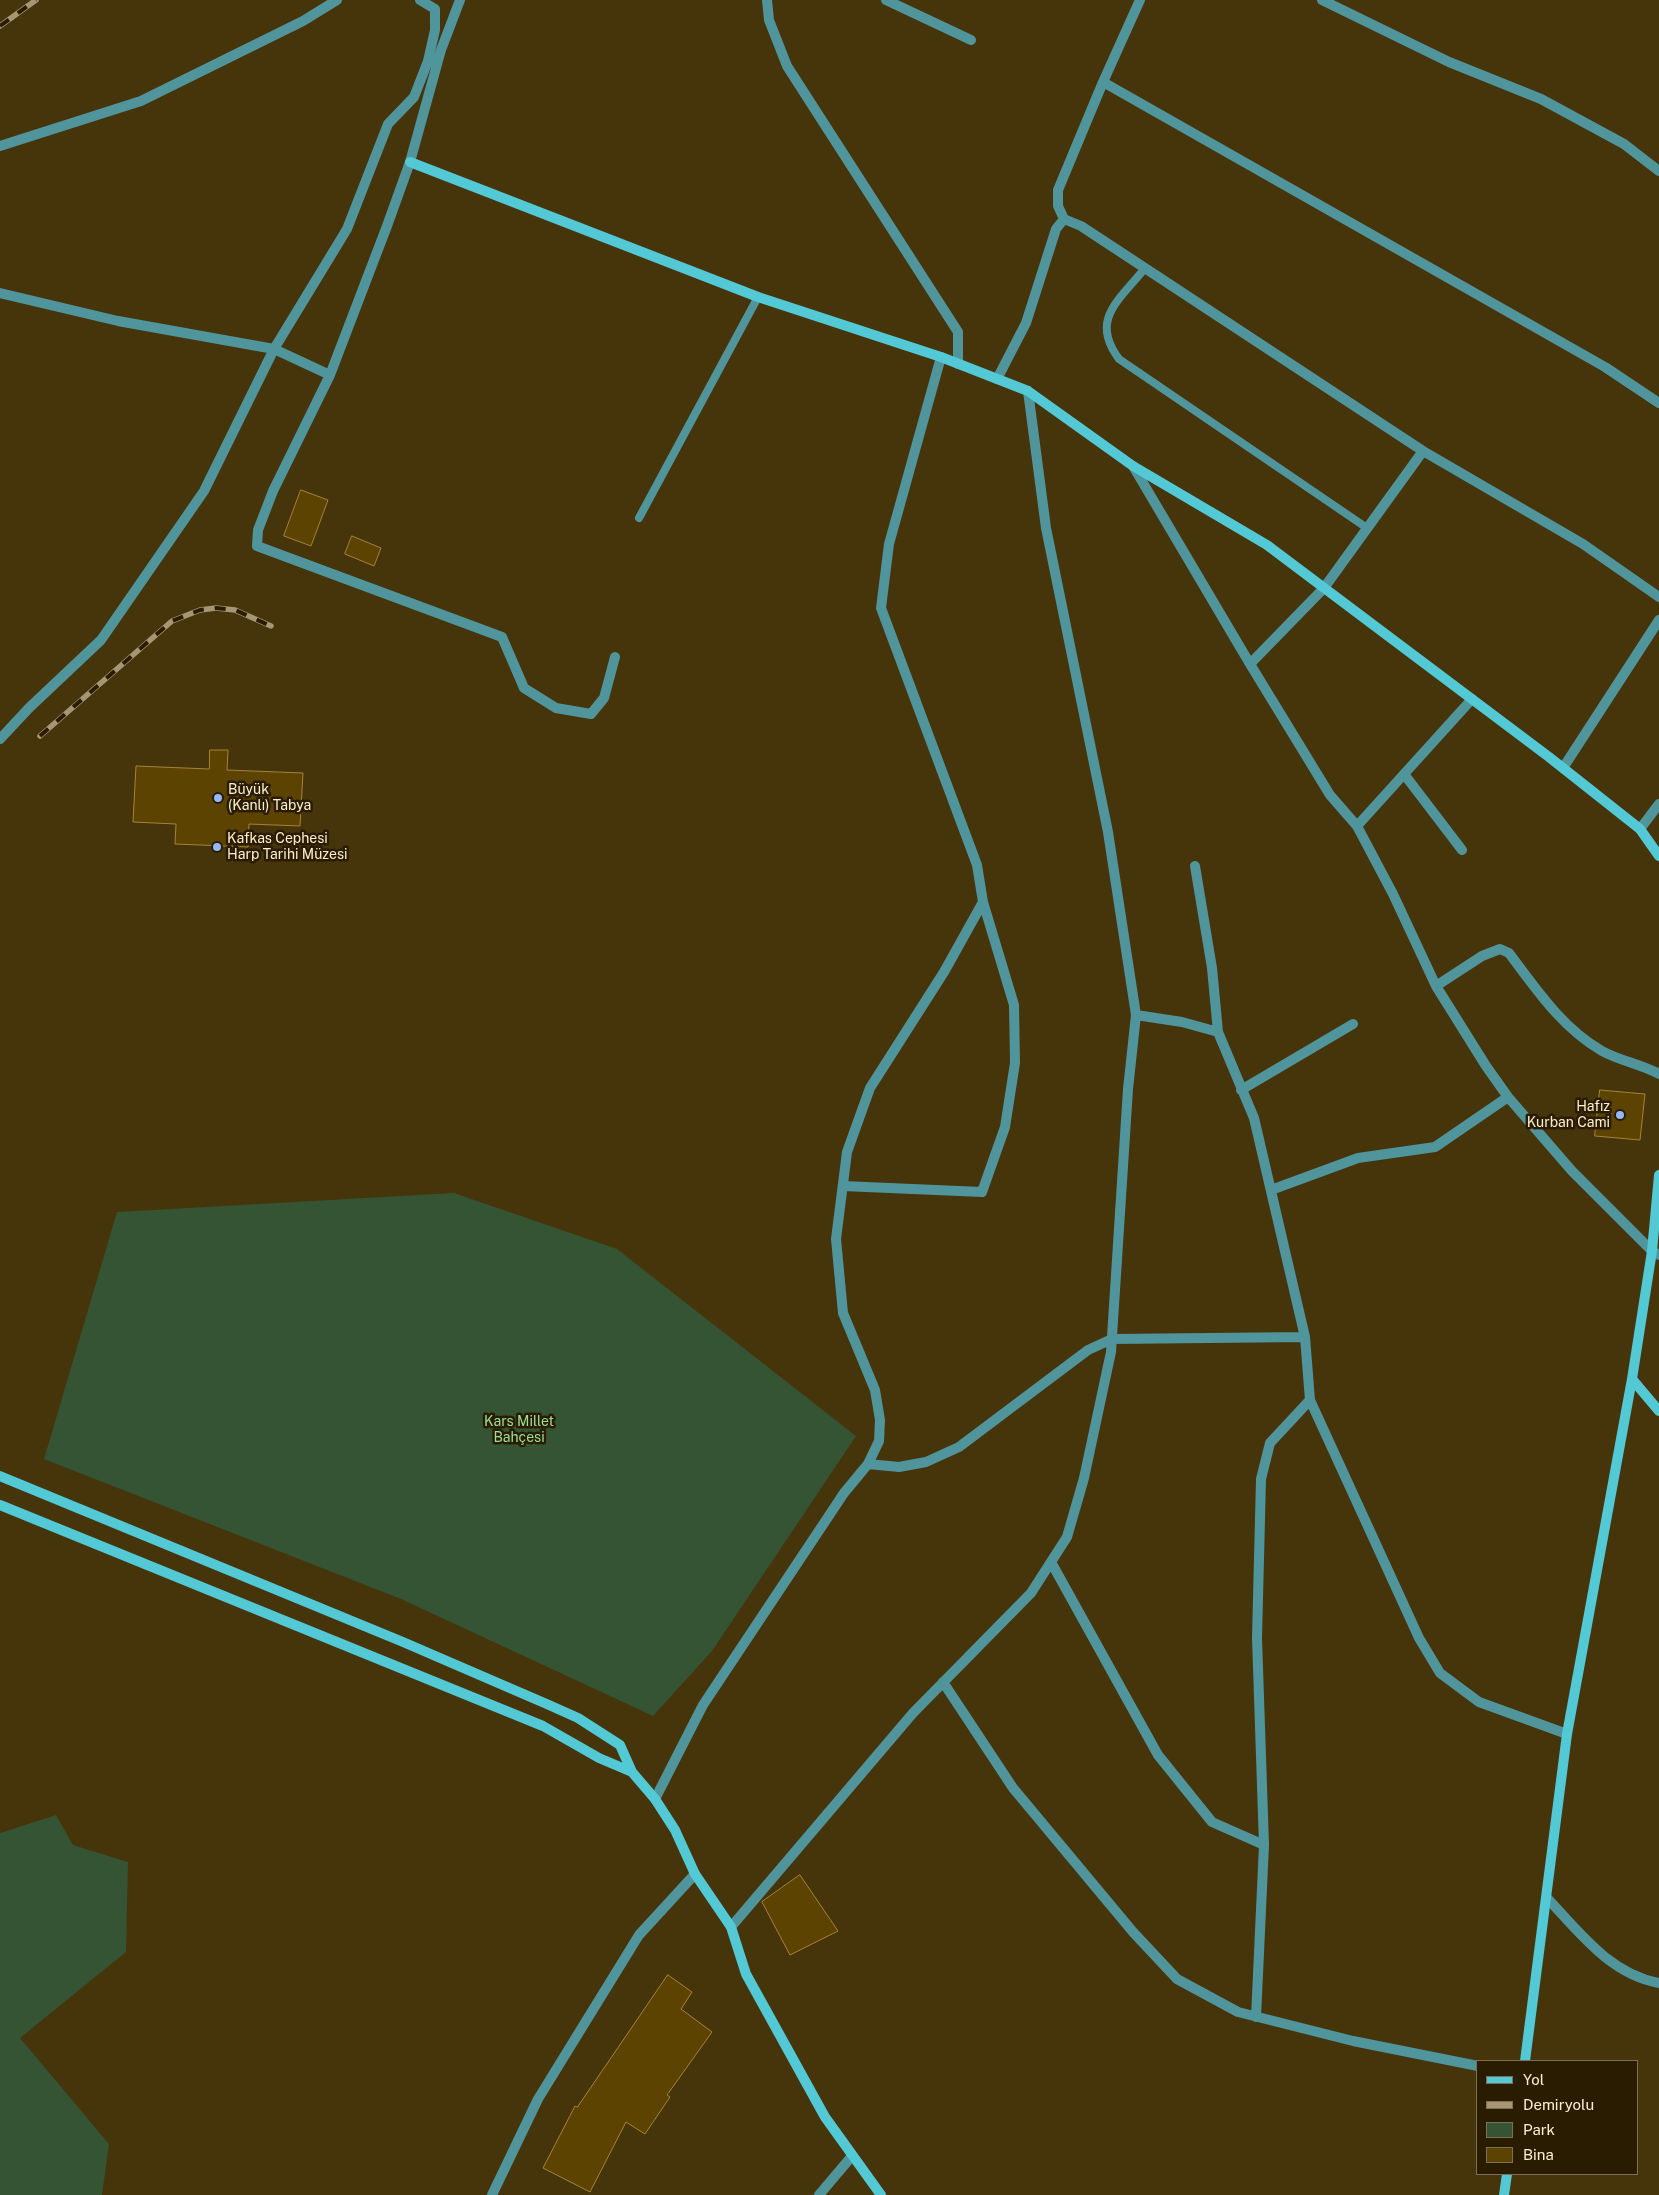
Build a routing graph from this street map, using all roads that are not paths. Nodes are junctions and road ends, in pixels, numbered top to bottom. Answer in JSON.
{"nodes":[{"id":1,"x":337,"y":0,"type":"edge"},
{"id":2,"x":420,"y":0,"type":"edge"},
{"id":3,"x":460,"y":0,"type":"edge"},
{"id":4,"x":767,"y":0,"type":"edge"},
{"id":5,"x":886,"y":0,"type":"edge"},
{"id":6,"x":1140,"y":0,"type":"edge"},
{"id":7,"x":1322,"y":0,"type":"edge"},
{"id":8,"x":971,"y":40,"type":"dead end"},
{"id":9,"x":1103,"y":82,"type":"junction"},
{"id":10,"x":0,"y":146,"type":"edge"},
{"id":11,"x":410,"y":162,"type":"junction"},
{"id":12,"x":1659,"y":171,"type":"edge"},
{"id":13,"x":1064,"y":219,"type":"junction"},
{"id":14,"x":1145,"y":268,"type":"junction"},
{"id":15,"x":0,"y":293,"type":"edge"},
{"id":16,"x":758,"y":297,"type":"junction"},
{"id":17,"x":274,"y":349,"type":"junction"},
{"id":18,"x":941,"y":357,"type":"junction"},
{"id":19,"x":958,"y":364,"type":"junction"},
{"id":20,"x":330,"y":375,"type":"junction"},
{"id":21,"x":997,"y":379,"type":"junction"},
{"id":22,"x":1028,"y":391,"type":"junction"},
{"id":23,"x":1659,"y":403,"type":"edge"},
{"id":24,"x":1423,"y":451,"type":"junction"},
{"id":25,"x":1134,"y":466,"type":"junction"},
{"id":26,"x":639,"y":518,"type":"dead end"},
{"id":27,"x":1367,"y":528,"type":"junction"},
{"id":28,"x":1324,"y":588,"type":"junction"},
{"id":29,"x":1659,"y":597,"type":"edge"},
{"id":30,"x":1659,"y":620,"type":"edge"},
{"id":31,"x":615,"y":657,"type":"dead end"},
{"id":32,"x":1250,"y":664,"type":"junction"},
{"id":33,"x":1472,"y":699,"type":"junction"},
{"id":34,"x":0,"y":739,"type":"edge"},
{"id":35,"x":1563,"y":768,"type":"junction"},
{"id":36,"x":1404,"y":774,"type":"junction"},
{"id":37,"x":1659,"y":804,"type":"edge"},
{"id":38,"x":1357,"y":826,"type":"junction"},
{"id":39,"x":1640,"y":829,"type":"junction"},
{"id":40,"x":1462,"y":850,"type":"dead end"},
{"id":41,"x":1659,"y":856,"type":"edge"},
{"id":42,"x":1194,"y":866,"type":"dead end"},
{"id":43,"x":983,"y":902,"type":"junction"},
{"id":44,"x":1436,"y":986,"type":"junction"},
{"id":45,"x":1136,"y":1015,"type":"junction"},
{"id":46,"x":1353,"y":1024,"type":"dead end"},
{"id":47,"x":1218,"y":1032,"type":"junction"},
{"id":48,"x":1659,"y":1074,"type":"edge"},
{"id":49,"x":1240,"y":1090,"type":"junction"},
{"id":50,"x":1508,"y":1097,"type":"junction"},
{"id":51,"x":1659,"y":1175,"type":"edge"},
{"id":52,"x":843,"y":1186,"type":"junction"},
{"id":53,"x":1270,"y":1190,"type":"junction"},
{"id":54,"x":1655,"y":1253,"type":"edge"},
{"id":55,"x":1305,"y":1337,"type":"junction"},
{"id":56,"x":1112,"y":1339,"type":"junction"},
{"id":57,"x":1632,"y":1379,"type":"junction"},
{"id":58,"x":1310,"y":1400,"type":"junction"},
{"id":59,"x":1659,"y":1410,"type":"edge"},
{"id":60,"x":868,"y":1464,"type":"junction"},
{"id":61,"x":0,"y":1476,"type":"edge"},
{"id":62,"x":0,"y":1505,"type":"edge"},
{"id":63,"x":1051,"y":1562,"type":"junction"},
{"id":64,"x":943,"y":1682,"type":"junction"},
{"id":65,"x":1567,"y":1734,"type":"junction"},
{"id":66,"x":632,"y":1772,"type":"junction"},
{"id":67,"x":655,"y":1798,"type":"junction"},
{"id":68,"x":1264,"y":1846,"type":"junction"},
{"id":69,"x":695,"y":1874,"type":"junction"},
{"id":70,"x":1548,"y":1898,"type":"junction"},
{"id":71,"x":732,"y":1926,"type":"junction"},
{"id":72,"x":1659,"y":1983,"type":"edge"},
{"id":73,"x":1256,"y":2017,"type":"junction"},
{"id":74,"x":1525,"y":2060,"type":"edge"},
{"id":75,"x":1476,"y":2066,"type":"edge"},
{"id":76,"x":852,"y":2156,"type":"junction"},
{"id":77,"x":1508,"y":2175,"type":"edge"},
{"id":78,"x":492,"y":2195,"type":"edge"},
{"id":79,"x":820,"y":2195,"type":"edge"},
{"id":80,"x":880,"y":2195,"type":"edge"},
{"id":81,"x":1504,"y":2195,"type":"edge"}],
"edges":[{"from":1,"to":10,"type":"street"},
{"from":2,"to":17,"type":"street"},
{"from":3,"to":11,"type":"street"},
{"from":4,"to":19,"type":"street"},
{"from":5,"to":8,"type":"street"},
{"from":6,"to":9,"type":"street"},
{"from":7,"to":12,"type":"street"},
{"from":9,"to":13,"type":"street"},
{"from":9,"to":23,"type":"street"},
{"from":11,"to":16,"type":"street"},
{"from":11,"to":20,"type":"street"},
{"from":13,"to":14,"type":"street"},
{"from":13,"to":21,"type":"street"},
{"from":14,"to":24,"type":"street"},
{"from":14,"to":27,"type":"lane"},
{"from":15,"to":17,"type":"street"},
{"from":16,"to":18,"type":"street"},
{"from":16,"to":26,"type":"lane"},
{"from":17,"to":20,"type":"street"},
{"from":17,"to":34,"type":"street"},
{"from":18,"to":19,"type":"street"},
{"from":18,"to":43,"type":"street"},
{"from":19,"to":21,"type":"street"},
{"from":20,"to":31,"type":"street"},
{"from":21,"to":22,"type":"street"},
{"from":22,"to":25,"type":"street"},
{"from":22,"to":45,"type":"street"},
{"from":24,"to":27,"type":"street"},
{"from":24,"to":29,"type":"street"},
{"from":25,"to":28,"type":"street"},
{"from":25,"to":32,"type":"street"},
{"from":27,"to":28,"type":"street"},
{"from":28,"to":32,"type":"street"},
{"from":28,"to":33,"type":"street"},
{"from":30,"to":35,"type":"street"},
{"from":32,"to":38,"type":"street"},
{"from":33,"to":35,"type":"street"},
{"from":33,"to":36,"type":"street"},
{"from":35,"to":39,"type":"street"},
{"from":36,"to":38,"type":"street"},
{"from":36,"to":40,"type":"street"},
{"from":37,"to":39,"type":"street"},
{"from":38,"to":44,"type":"street"},
{"from":39,"to":41,"type":"street"},
{"from":42,"to":47,"type":"street"},
{"from":43,"to":52,"type":"street"},
{"from":43,"to":52,"type":"street"},
{"from":44,"to":48,"type":"street"},
{"from":44,"to":50,"type":"street"},
{"from":45,"to":47,"type":"street"},
{"from":45,"to":56,"type":"street"},
{"from":46,"to":49,"type":"street"},
{"from":47,"to":49,"type":"street"},
{"from":49,"to":53,"type":"street"},
{"from":50,"to":53,"type":"street"},
{"from":50,"to":54,"type":"street"},
{"from":51,"to":54,"type":"street"},
{"from":52,"to":60,"type":"street"},
{"from":53,"to":55,"type":"street"},
{"from":54,"to":57,"type":"street"},
{"from":55,"to":56,"type":"street"},
{"from":55,"to":58,"type":"street"},
{"from":56,"to":60,"type":"street"},
{"from":56,"to":63,"type":"street"},
{"from":57,"to":59,"type":"street"},
{"from":57,"to":65,"type":"street"},
{"from":58,"to":65,"type":"street"},
{"from":58,"to":68,"type":"street"},
{"from":60,"to":67,"type":"street"},
{"from":61,"to":66,"type":"street"},
{"from":62,"to":66,"type":"street"},
{"from":63,"to":64,"type":"street"},
{"from":63,"to":68,"type":"street"},
{"from":64,"to":71,"type":"street"},
{"from":64,"to":73,"type":"street"},
{"from":65,"to":70,"type":"street"},
{"from":66,"to":67,"type":"street"},
{"from":67,"to":69,"type":"street"},
{"from":68,"to":73,"type":"street"},
{"from":69,"to":71,"type":"street"},
{"from":69,"to":78,"type":"street"},
{"from":70,"to":72,"type":"street"},
{"from":70,"to":74,"type":"street"},
{"from":71,"to":76,"type":"street"},
{"from":73,"to":75,"type":"street"},
{"from":76,"to":79,"type":"street"},
{"from":76,"to":80,"type":"street"},
{"from":77,"to":81,"type":"street"}]}
